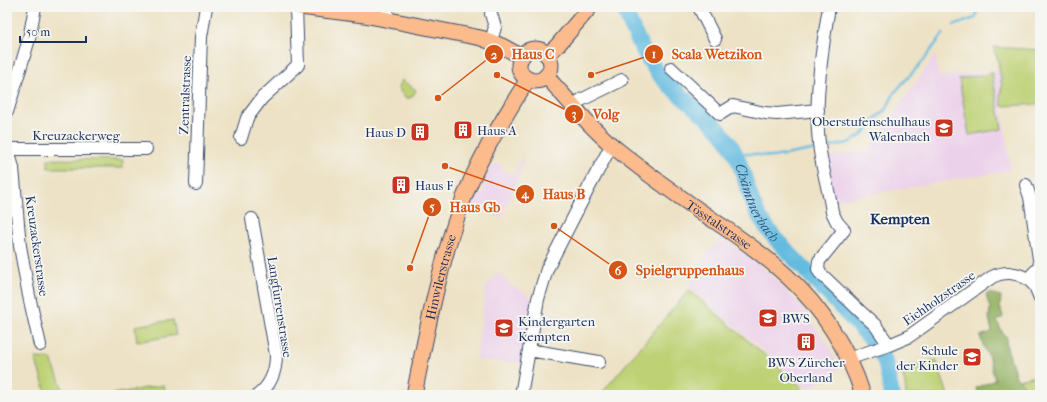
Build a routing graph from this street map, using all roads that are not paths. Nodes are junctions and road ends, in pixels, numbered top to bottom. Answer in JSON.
{"nodes":[{"id":1,"x":35,"y":7,"type":"edge"},
{"id":2,"x":206,"y":7,"type":"edge"},
{"id":3,"x":296,"y":7,"type":"edge"},
{"id":4,"x":300,"y":7,"type":"edge"},
{"id":5,"x":590,"y":7,"type":"edge"},
{"id":6,"x":699,"y":7,"type":"edge"},
{"id":7,"x":829,"y":7,"type":"edge"},
{"id":8,"x":386,"y":13,"type":"edge"},
{"id":9,"x":491,"y":14,"type":"dead end"},
{"id":10,"x":714,"y":39,"type":"dead end"},
{"id":11,"x":491,"y":41,"type":"junction"},
{"id":12,"x":547,"y":55,"type":"junction"},
{"id":13,"x":522,"y":57,"type":"junction"},
{"id":14,"x":671,"y":68,"type":"dead end"},
{"id":15,"x":546,"y":76,"type":"junction"},
{"id":16,"x":528,"y":79,"type":"junction"},
{"id":17,"x":622,"y":80,"type":"dead end"},
{"id":18,"x":573,"y":105,"type":"junction"},
{"id":19,"x":818,"y":110,"type":"junction"},
{"id":20,"x":7,"y":112,"type":"edge"},
{"id":21,"x":241,"y":138,"type":"dead end"},
{"id":22,"x":611,"y":146,"type":"junction"},
{"id":23,"x":146,"y":149,"type":"dead end"},
{"id":24,"x":7,"y":150,"type":"edge"},
{"id":25,"x":196,"y":184,"type":"dead end"},
{"id":26,"x":1026,"y":185,"type":"dead end"},
{"id":27,"x":252,"y":219,"type":"dead end"},
{"id":28,"x":1040,"y":266,"type":"edge"},
{"id":29,"x":1028,"y":279,"type":"junction"},
{"id":30,"x":1040,"y":298,"type":"edge"},
{"id":31,"x":40,"y":345,"type":"dead end"},
{"id":32,"x":888,"y":346,"type":"junction"},
{"id":33,"x":529,"y":350,"type":"junction"},
{"id":34,"x":848,"y":359,"type":"junction"},
{"id":35,"x":599,"y":362,"type":"dead end"},
{"id":36,"x":258,"y":395,"type":"edge"},
{"id":37,"x":414,"y":395,"type":"edge"},
{"id":38,"x":521,"y":395,"type":"edge"},
{"id":39,"x":863,"y":395,"type":"edge"}],
"edges":[{"from":1,"to":20,"type":"street"},
{"from":2,"to":25,"type":"street","name":"Zentralstrasse"},
{"from":3,"to":21,"type":"street"},
{"from":4,"to":8,"type":"main road"},
{"from":5,"to":12,"type":"main road"},
{"from":6,"to":10,"type":"street"},
{"from":7,"to":19,"type":"street"},
{"from":8,"to":11,"type":"main road"},
{"from":9,"to":11,"type":"street"},
{"from":11,"to":13,"type":"main road"},
{"from":12,"to":13,"type":"main road"},
{"from":12,"to":15,"type":"main road"},
{"from":13,"to":16,"type":"main road"},
{"from":14,"to":19,"type":"street"},
{"from":15,"to":16,"type":"main road"},
{"from":15,"to":18,"type":"main road","name":"Tösstalstrasse"},
{"from":16,"to":37,"type":"main road","name":"Hinwilerstrasse"},
{"from":17,"to":18,"type":"street"},
{"from":18,"to":22,"type":"main road","name":"Tösstalstrasse"},
{"from":19,"to":32,"type":"street"},
{"from":22,"to":33,"type":"street"},
{"from":22,"to":34,"type":"main road","name":"Tösstalstrasse"},
{"from":23,"to":24,"type":"street","name":"Kreuzackerweg"},
{"from":24,"to":31,"type":"street","name":"Kreuzackerstrasse"},
{"from":26,"to":28,"type":"street"},
{"from":27,"to":36,"type":"street","name":"Langfurrenstrasse"},
{"from":28,"to":29,"type":"street"},
{"from":29,"to":30,"type":"street"},
{"from":29,"to":32,"type":"street","name":"Eichholzstrasse"},
{"from":32,"to":34,"type":"street","name":"Eichholzstrasse"},
{"from":33,"to":35,"type":"street"},
{"from":33,"to":38,"type":"street"},
{"from":34,"to":39,"type":"main road","name":"Tösstalstrasse"}]}
